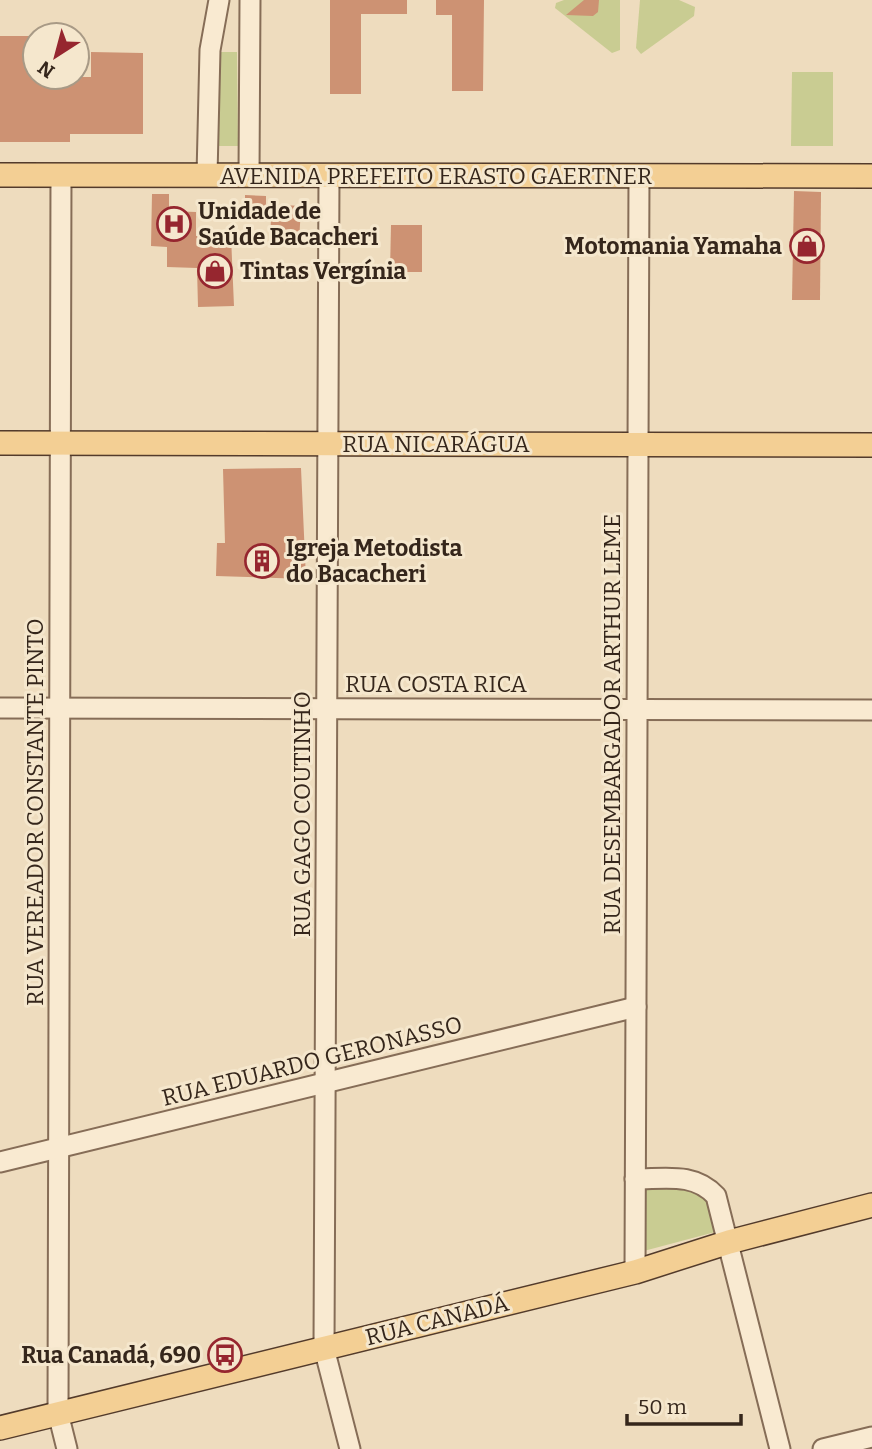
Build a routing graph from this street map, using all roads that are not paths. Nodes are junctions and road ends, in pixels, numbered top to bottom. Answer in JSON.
{"nodes":[{"id":1,"x":219,"y":0,"type":"edge"},
{"id":2,"x":250,"y":0,"type":"edge"},
{"id":3,"x":0,"y":175,"type":"edge"},
{"id":4,"x":61,"y":175,"type":"junction"},
{"id":5,"x":207,"y":175,"type":"junction"},
{"id":6,"x":249,"y":175,"type":"junction"},
{"id":7,"x":329,"y":175,"type":"junction"},
{"id":8,"x":639,"y":176,"type":"junction"},
{"id":9,"x":872,"y":176,"type":"edge"},
{"id":10,"x":0,"y":443,"type":"edge"},
{"id":11,"x":60,"y":443,"type":"junction"},
{"id":12,"x":328,"y":444,"type":"junction"},
{"id":13,"x":638,"y":444,"type":"junction"},
{"id":14,"x":872,"y":445,"type":"edge"},
{"id":15,"x":0,"y":708,"type":"edge"},
{"id":16,"x":60,"y":708,"type":"junction"},
{"id":17,"x":327,"y":709,"type":"junction"},
{"id":18,"x":637,"y":709,"type":"junction"},
{"id":19,"x":872,"y":710,"type":"edge"},
{"id":20,"x":636,"y":1007,"type":"junction"},
{"id":21,"x":325,"y":1083,"type":"junction"},
{"id":22,"x":58,"y":1148,"type":"junction"},
{"id":23,"x":0,"y":1162,"type":"edge"},
{"id":24,"x":635,"y":1179,"type":"junction"},
{"id":25,"x":872,"y":1205,"type":"edge"},
{"id":26,"x":729,"y":1242,"type":"junction"},
{"id":27,"x":635,"y":1272,"type":"junction"},
{"id":28,"x":324,"y":1348,"type":"junction"},
{"id":29,"x":58,"y":1413,"type":"junction"},
{"id":30,"x":0,"y":1428,"type":"edge"},
{"id":31,"x":872,"y":1437,"type":"edge"},
{"id":32,"x":67,"y":1449,"type":"edge"},
{"id":33,"x":350,"y":1449,"type":"edge"},
{"id":34,"x":780,"y":1449,"type":"edge"},
{"id":35,"x":823,"y":1449,"type":"edge"}],
"edges":[{"from":1,"to":5,"type":"street"},
{"from":2,"to":6,"type":"street"},
{"from":3,"to":4,"type":"main road","name":"AVENIDA PREFEITO ERASTO GAERTNER"},
{"from":4,"to":5,"type":"main road","name":"AVENIDA PREFEITO ERASTO GAERTNER"},
{"from":4,"to":11,"type":"street","name":"RUA VEREADOR CONSTANTE PINTO"},
{"from":5,"to":6,"type":"main road","name":"AVENIDA PREFEITO ERASTO GAERTNER"},
{"from":6,"to":7,"type":"main road","name":"AVENIDA PREFEITO ERASTO GAERTNER"},
{"from":7,"to":8,"type":"main road","name":"AVENIDA PREFEITO ERASTO GAERTNER"},
{"from":7,"to":12,"type":"street","name":"RUA GAGO COUTINHO"},
{"from":8,"to":9,"type":"main road","name":"AVENIDA PREFEITO ERASTO GAERTNER"},
{"from":8,"to":13,"type":"street","name":"RUA DESEMBARGADOR ARTHUR LEME"},
{"from":10,"to":11,"type":"main road","name":"RUA NICARÁGUA"},
{"from":11,"to":12,"type":"main road","name":"RUA NICARÁGUA"},
{"from":11,"to":16,"type":"street","name":"RUA VEREADOR CONSTANTE PINTO"},
{"from":12,"to":13,"type":"main road","name":"RUA NICARÁGUA"},
{"from":12,"to":17,"type":"street","name":"RUA GAGO COUTINHO"},
{"from":13,"to":14,"type":"main road","name":"RUA NICARÁGUA"},
{"from":13,"to":18,"type":"street","name":"RUA DESEMBARGADOR ARTHUR LEME"},
{"from":15,"to":16,"type":"street","name":"RUA COSTA RICA"},
{"from":16,"to":17,"type":"street","name":"RUA COSTA RICA"},
{"from":16,"to":22,"type":"street","name":"RUA VEREADOR CONSTANTE PINTO"},
{"from":17,"to":18,"type":"street","name":"RUA COSTA RICA"},
{"from":17,"to":21,"type":"street","name":"RUA GAGO COUTINHO"},
{"from":18,"to":19,"type":"street","name":"RUA COSTA RICA"},
{"from":18,"to":20,"type":"street","name":"RUA DESEMBARGADOR ARTHUR LEME"},
{"from":20,"to":21,"type":"street","name":"RUA EDUARDO GERONASSO"},
{"from":20,"to":24,"type":"street","name":"RUA DESEMBARGADOR ARTHUR LEME"},
{"from":21,"to":22,"type":"street","name":"RUA EDUARDO GERONASSO"},
{"from":21,"to":28,"type":"street","name":"RUA GAGO COUTINHO"},
{"from":22,"to":23,"type":"street","name":"RUA EDUARDO GERONASSO"},
{"from":22,"to":29,"type":"street","name":"RUA VEREADOR CONSTANTE PINTO"},
{"from":24,"to":26,"type":"street"},
{"from":24,"to":27,"type":"street","name":"RUA DESEMBARGADOR ARTHUR LEME"},
{"from":25,"to":26,"type":"main road","name":"RUA CANADÁ"},
{"from":26,"to":27,"type":"main road","name":"RUA CANADÁ"},
{"from":26,"to":34,"type":"street"},
{"from":27,"to":28,"type":"main road","name":"RUA CANADÁ"},
{"from":28,"to":29,"type":"main road","name":"RUA CANADÁ"},
{"from":28,"to":33,"type":"street","name":"RUA GAGO COUTINHO"},
{"from":29,"to":30,"type":"main road","name":"RUA CANADÁ"},
{"from":29,"to":32,"type":"street","name":"RUA VEREADOR CONSTANTE PINTO"},
{"from":31,"to":35,"type":"street"}]}
